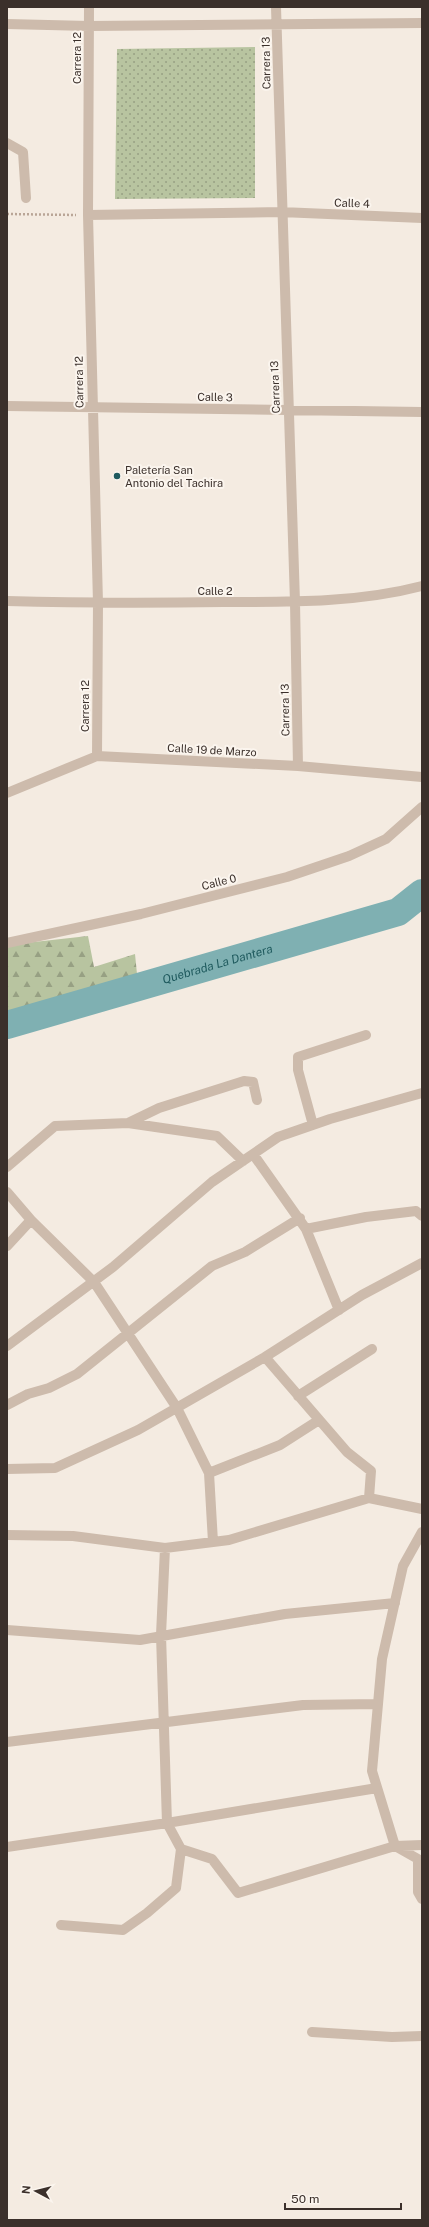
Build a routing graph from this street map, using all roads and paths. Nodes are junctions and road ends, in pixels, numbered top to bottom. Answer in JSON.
{"nodes":[{"id":1,"x":89,"y":7,"type":"edge"},
{"id":2,"x":276,"y":7,"type":"edge"},
{"id":3,"x":422,"y":23,"type":"edge"},
{"id":4,"x":7,"y":24,"type":"edge"},
{"id":5,"x":277,"y":25,"type":"junction"},
{"id":6,"x":89,"y":26,"type":"junction"},
{"id":7,"x":7,"y":143,"type":"edge"},
{"id":8,"x":26,"y":198,"type":"dead end"},
{"id":9,"x":281,"y":212,"type":"junction"},
{"id":10,"x":7,"y":214,"type":"edge"},
{"id":11,"x":88,"y":215,"type":"junction"},
{"id":12,"x":422,"y":218,"type":"edge"},
{"id":13,"x":7,"y":406,"type":"edge"},
{"id":14,"x":92,"y":407,"type":"junction"},
{"id":15,"x":288,"y":410,"type":"junction"},
{"id":16,"x":422,"y":412,"type":"edge"},
{"id":17,"x":422,"y":586,"type":"edge"},
{"id":18,"x":7,"y":601,"type":"edge"},
{"id":19,"x":295,"y":602,"type":"junction"},
{"id":20,"x":98,"y":603,"type":"junction"},
{"id":21,"x":97,"y":756,"type":"junction"},
{"id":22,"x":298,"y":766,"type":"junction"},
{"id":23,"x":422,"y":777,"type":"edge"},
{"id":24,"x":7,"y":793,"type":"edge"},
{"id":25,"x":422,"y":807,"type":"edge"},
{"id":26,"x":7,"y":943,"type":"edge"},
{"id":27,"x":366,"y":1035,"type":"dead end"},
{"id":28,"x":422,"y":1093,"type":"edge"},
{"id":29,"x":257,"y":1100,"type":"dead end"},
{"id":30,"x":128,"y":1123,"type":"junction"},
{"id":31,"x":313,"y":1125,"type":"junction"},
{"id":32,"x":253,"y":1154,"type":"junction"},
{"id":33,"x":243,"y":1161,"type":"junction"},
{"id":34,"x":7,"y":1167,"type":"edge"},
{"id":35,"x":7,"y":1192,"type":"edge"},
{"id":36,"x":422,"y":1216,"type":"edge"},
{"id":37,"x":300,"y":1218,"type":"junction"},
{"id":38,"x":31,"y":1220,"type":"junction"},
{"id":39,"x":306,"y":1229,"type":"junction"},
{"id":40,"x":7,"y":1246,"type":"edge"},
{"id":41,"x":422,"y":1263,"type":"edge"},
{"id":42,"x":94,"y":1282,"type":"junction"},
{"id":43,"x":339,"y":1310,"type":"junction"},
{"id":44,"x":127,"y":1332,"type":"junction"},
{"id":45,"x":7,"y":1346,"type":"edge"},
{"id":46,"x":372,"y":1350,"type":"dead end"},
{"id":47,"x":266,"y":1357,"type":"junction"},
{"id":48,"x":298,"y":1396,"type":"junction"},
{"id":49,"x":7,"y":1405,"type":"edge"},
{"id":50,"x":177,"y":1408,"type":"junction"},
{"id":51,"x":319,"y":1420,"type":"junction"},
{"id":52,"x":7,"y":1469,"type":"edge"},
{"id":53,"x":209,"y":1473,"type":"junction"},
{"id":54,"x":369,"y":1498,"type":"junction"},
{"id":55,"x":422,"y":1509,"type":"edge"},
{"id":56,"x":422,"y":1532,"type":"edge"},
{"id":57,"x":7,"y":1535,"type":"edge"},
{"id":58,"x":213,"y":1542,"type":"junction"},
{"id":59,"x":165,"y":1548,"type":"junction"},
{"id":60,"x":395,"y":1603,"type":"junction"},
{"id":61,"x":7,"y":1630,"type":"edge"},
{"id":62,"x":161,"y":1636,"type":"junction"},
{"id":63,"x":378,"y":1704,"type":"junction"},
{"id":64,"x":164,"y":1723,"type":"junction"},
{"id":65,"x":7,"y":1742,"type":"edge"},
{"id":66,"x":377,"y":1788,"type":"junction"},
{"id":67,"x":168,"y":1823,"type":"junction"},
{"id":68,"x":422,"y":1845,"type":"edge"},
{"id":69,"x":395,"y":1846,"type":"junction"},
{"id":70,"x":7,"y":1847,"type":"edge"},
{"id":71,"x":181,"y":1849,"type":"junction"},
{"id":72,"x":422,"y":1899,"type":"edge"},
{"id":73,"x":61,"y":1925,"type":"dead end"},
{"id":74,"x":312,"y":2032,"type":"dead end"},
{"id":75,"x":422,"y":2036,"type":"edge"}],
"edges":[{"from":1,"to":6,"type":"street","name":"Carrera 12"},
{"from":2,"to":5,"type":"street","name":"Carrera 13"},
{"from":3,"to":5,"type":"street"},
{"from":4,"to":6,"type":"street"},
{"from":5,"to":6,"type":"street"},
{"from":5,"to":9,"type":"street","name":"Carrera 13"},
{"from":6,"to":11,"type":"street","name":"Carrera 12"},
{"from":7,"to":8,"type":"street"},
{"from":9,"to":11,"type":"street","name":"Calle 4"},
{"from":9,"to":12,"type":"street","name":"Calle 4"},
{"from":9,"to":15,"type":"street","name":"Carrera 13"},
{"from":10,"to":11,"type":"path"},
{"from":11,"to":14,"type":"street","name":"Carrera 12"},
{"from":13,"to":14,"type":"street","name":"Calle 3"},
{"from":14,"to":15,"type":"street","name":"Calle 3"},
{"from":14,"to":20,"type":"street","name":"Carrera 12"},
{"from":15,"to":16,"type":"street","name":"Calle 3"},
{"from":15,"to":19,"type":"street","name":"Carrera 13"},
{"from":17,"to":19,"type":"street","name":"Calle 2"},
{"from":18,"to":20,"type":"street","name":"Calle 2"},
{"from":19,"to":20,"type":"street","name":"Calle 2"},
{"from":19,"to":22,"type":"street","name":"Carrera 13"},
{"from":20,"to":21,"type":"street","name":"Carrera 12"},
{"from":21,"to":22,"type":"street","name":"Calle 19 de Marzo"},
{"from":21,"to":24,"type":"street","name":"Calle 19 de Marzo"},
{"from":22,"to":23,"type":"street","name":"Calle 19 de Marzo"},
{"from":25,"to":26,"type":"street","name":"Calle 0"},
{"from":27,"to":31,"type":"street"},
{"from":28,"to":31,"type":"street"},
{"from":29,"to":30,"type":"street"},
{"from":30,"to":33,"type":"street"},
{"from":30,"to":34,"type":"street"},
{"from":31,"to":32,"type":"street"},
{"from":32,"to":33,"type":"street"},
{"from":32,"to":37,"type":"street"},
{"from":33,"to":42,"type":"street"},
{"from":35,"to":38,"type":"street"},
{"from":36,"to":39,"type":"street"},
{"from":37,"to":39,"type":"street"},
{"from":37,"to":44,"type":"street"},
{"from":38,"to":40,"type":"street"},
{"from":38,"to":42,"type":"street"},
{"from":39,"to":43,"type":"street"},
{"from":41,"to":43,"type":"street"},
{"from":42,"to":44,"type":"street"},
{"from":42,"to":45,"type":"street"},
{"from":43,"to":47,"type":"street"},
{"from":44,"to":49,"type":"street"},
{"from":44,"to":50,"type":"street"},
{"from":46,"to":48,"type":"street"},
{"from":47,"to":48,"type":"street"},
{"from":47,"to":50,"type":"street"},
{"from":48,"to":51,"type":"street"},
{"from":50,"to":52,"type":"street"},
{"from":50,"to":53,"type":"street"},
{"from":51,"to":53,"type":"street"},
{"from":51,"to":54,"type":"street"},
{"from":53,"to":58,"type":"street"},
{"from":54,"to":55,"type":"street"},
{"from":54,"to":58,"type":"street"},
{"from":56,"to":60,"type":"street"},
{"from":57,"to":59,"type":"street"},
{"from":58,"to":59,"type":"street"},
{"from":59,"to":62,"type":"street"},
{"from":60,"to":62,"type":"street"},
{"from":60,"to":63,"type":"street"},
{"from":61,"to":62,"type":"street"},
{"from":62,"to":64,"type":"street"},
{"from":63,"to":64,"type":"street"},
{"from":63,"to":66,"type":"street"},
{"from":64,"to":65,"type":"street"},
{"from":64,"to":67,"type":"street"},
{"from":66,"to":67,"type":"street"},
{"from":66,"to":69,"type":"street"},
{"from":67,"to":70,"type":"street"},
{"from":67,"to":71,"type":"street"},
{"from":68,"to":69,"type":"street"},
{"from":69,"to":71,"type":"street"},
{"from":69,"to":72,"type":"street"},
{"from":71,"to":73,"type":"street"},
{"from":74,"to":75,"type":"street"}]}
